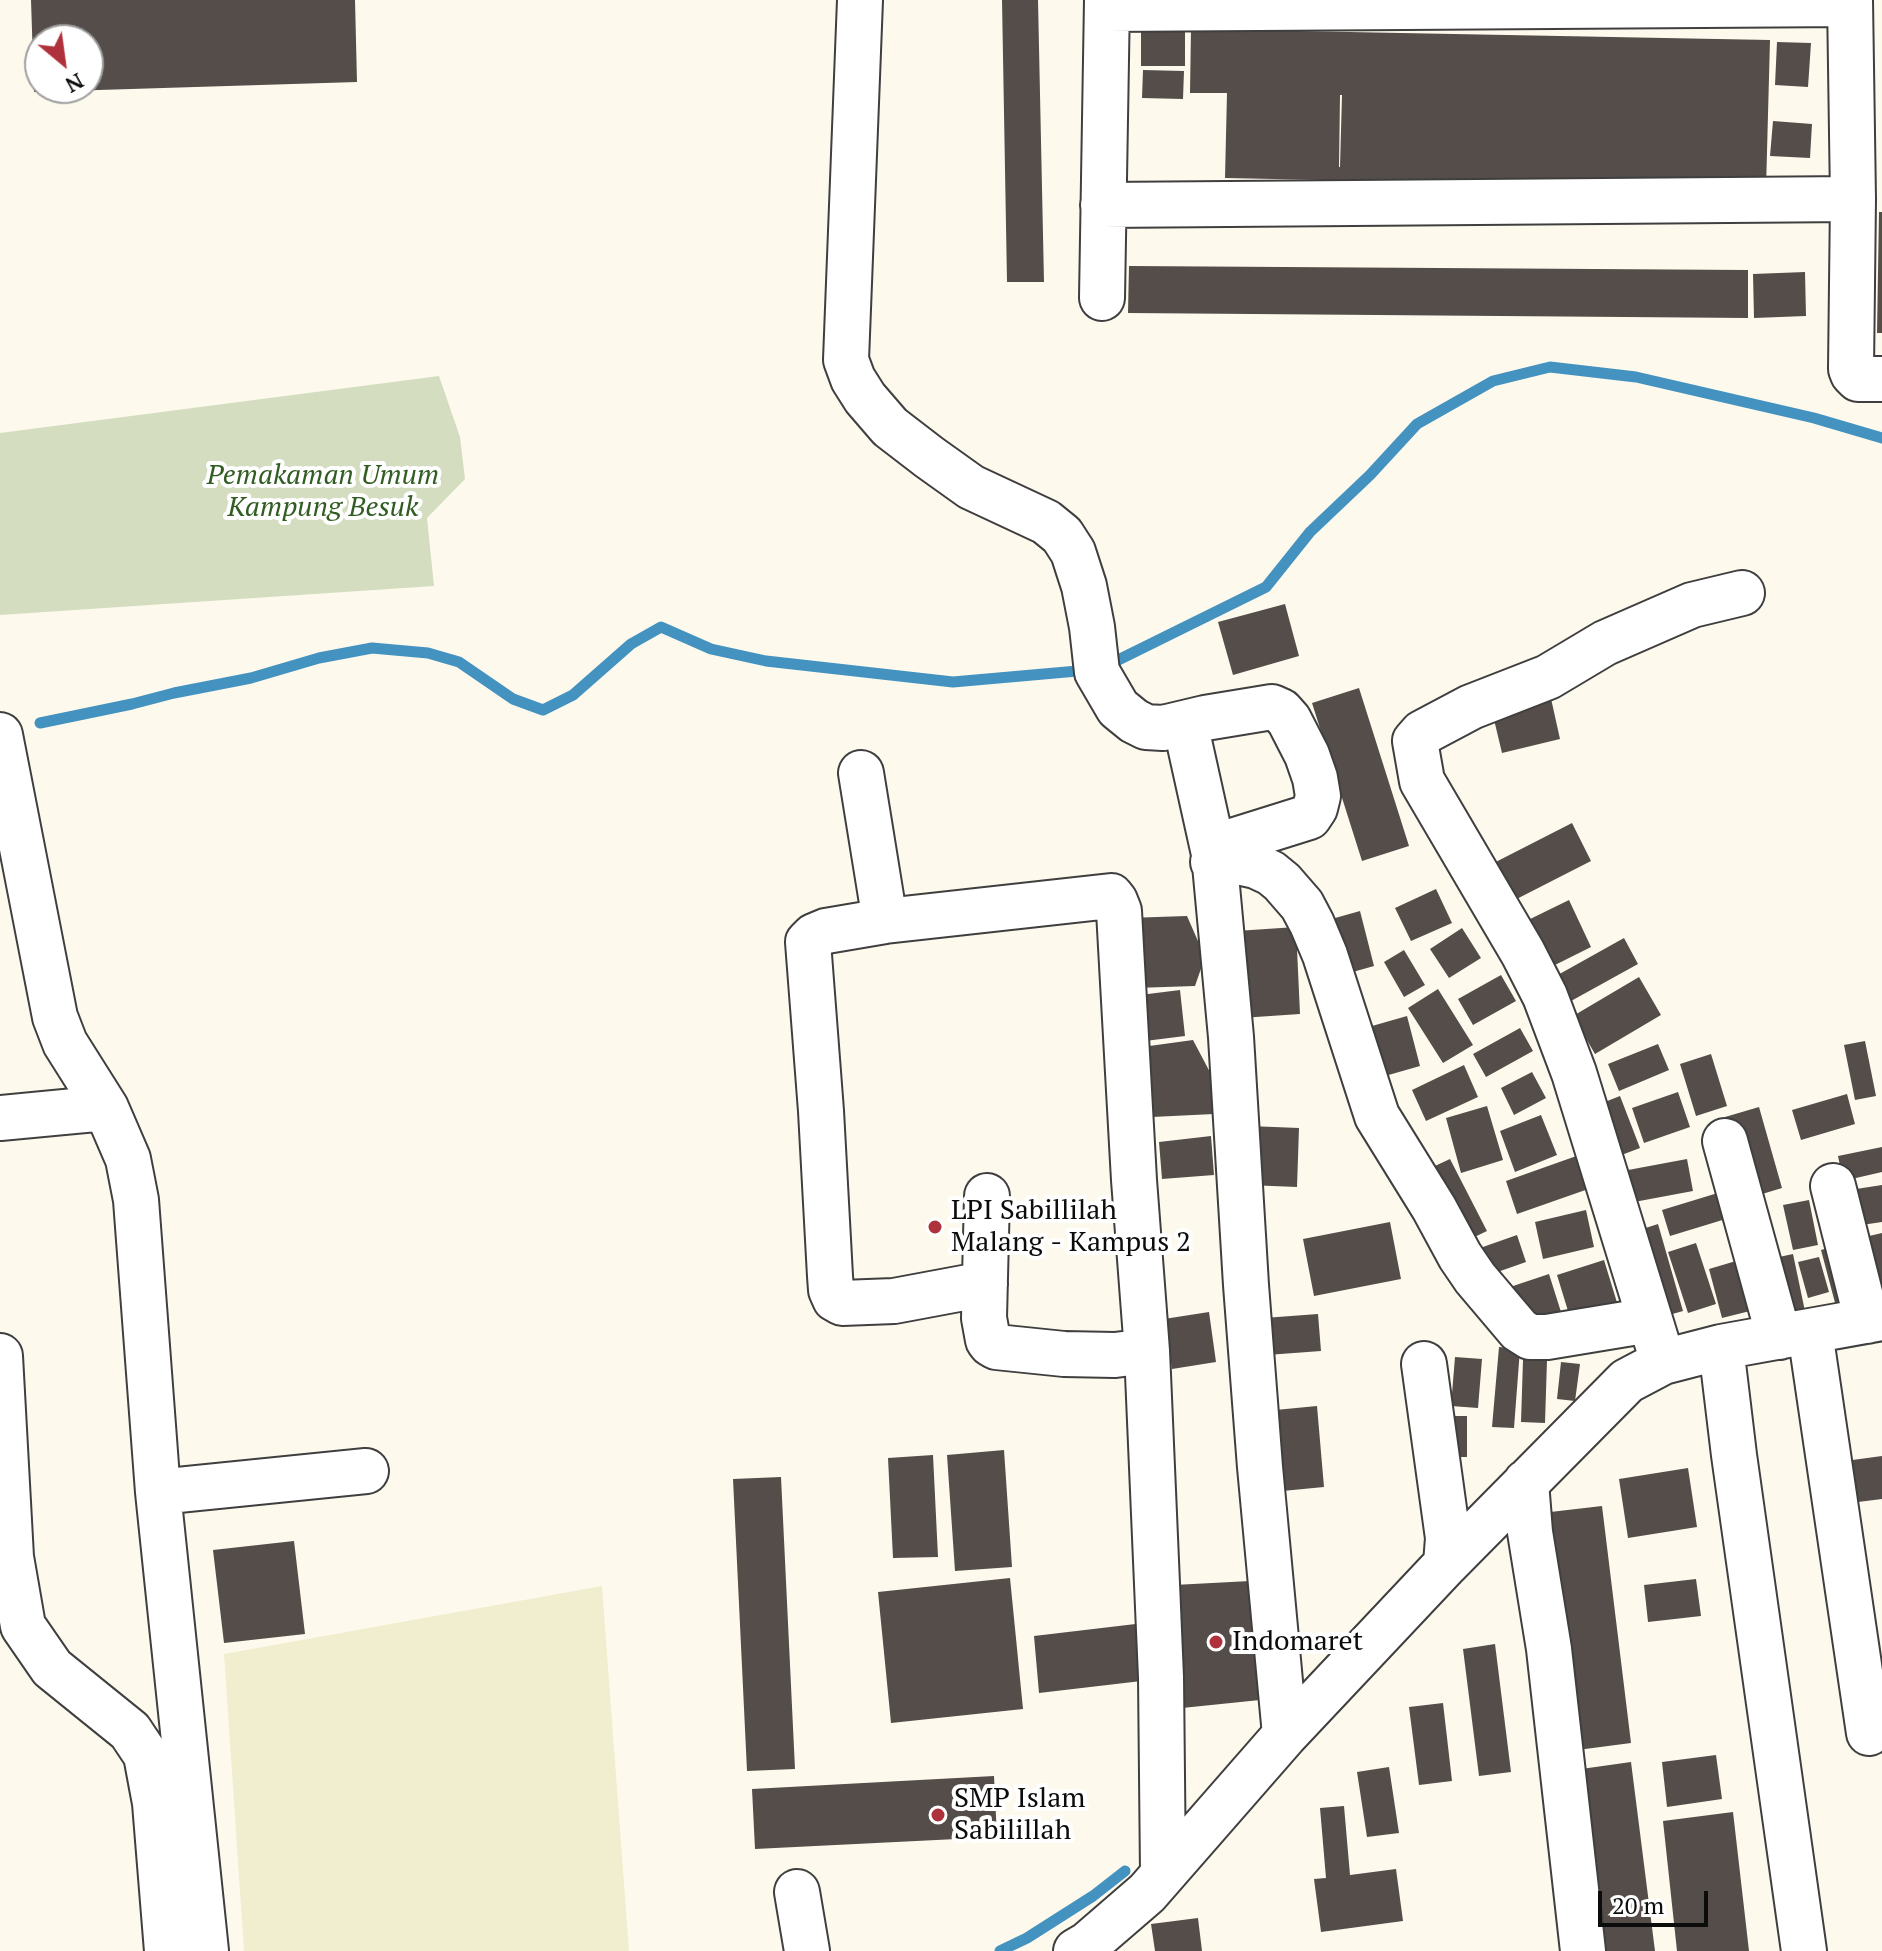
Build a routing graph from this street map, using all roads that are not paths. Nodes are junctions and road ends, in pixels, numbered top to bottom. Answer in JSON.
{"nodes":[{"id":1,"x":860,"y":0,"type":"edge"},
{"id":2,"x":1850,"y":2,"type":"edge"},
{"id":3,"x":1108,"y":4,"type":"edge"},
{"id":4,"x":1318,"y":4,"type":"edge"},
{"id":5,"x":1853,"y":199,"type":"junction"},
{"id":6,"x":1103,"y":205,"type":"junction"},
{"id":7,"x":1102,"y":298,"type":"dead end"},
{"id":8,"x":1882,"y":379,"type":"edge"},
{"id":9,"x":1742,"y":593,"type":"dead end"},
{"id":10,"x":1185,"y":723,"type":"junction"},
{"id":11,"x":0,"y":735,"type":"edge"},
{"id":12,"x":861,"y":773,"type":"dead end"},
{"id":13,"x":1213,"y":858,"type":"junction"},
{"id":14,"x":885,"y":921,"type":"junction"},
{"id":15,"x":106,"y":1108,"type":"junction"},
{"id":16,"x":0,"y":1118,"type":"edge"},
{"id":17,"x":1725,"y":1141,"type":"dead end"},
{"id":18,"x":1833,"y":1186,"type":"dead end"},
{"id":19,"x":987,"y":1196,"type":"dead end"},
{"id":20,"x":985,"y":1284,"type":"junction"},
{"id":21,"x":1874,"y":1319,"type":"edge"},
{"id":22,"x":1650,"y":1320,"type":"junction"},
{"id":23,"x":1795,"y":1334,"type":"junction"},
{"id":24,"x":1721,"y":1347,"type":"junction"},
{"id":25,"x":1147,"y":1351,"type":"junction"},
{"id":26,"x":0,"y":1356,"type":"edge"},
{"id":27,"x":1663,"y":1362,"type":"junction"},
{"id":28,"x":1424,"y":1364,"type":"dead end"},
{"id":29,"x":366,"y":1471,"type":"dead end"},
{"id":30,"x":1526,"y":1482,"type":"junction"},
{"id":31,"x":158,"y":1492,"type":"junction"},
{"id":32,"x":1446,"y":1564,"type":"junction"},
{"id":33,"x":1869,"y":1733,"type":"dead end"},
{"id":34,"x":1285,"y":1735,"type":"junction"},
{"id":35,"x":1163,"y":1874,"type":"junction"},
{"id":36,"x":797,"y":1892,"type":"dead end"},
{"id":37,"x":1084,"y":1949,"type":"edge"},
{"id":38,"x":167,"y":1951,"type":"edge"},
{"id":39,"x":206,"y":1951,"type":"edge"},
{"id":40,"x":807,"y":1951,"type":"edge"},
{"id":41,"x":1583,"y":1951,"type":"edge"},
{"id":42,"x":1804,"y":1951,"type":"edge"}],
"edges":[{"from":1,"to":10,"type":"street"},
{"from":2,"to":4,"type":"street"},
{"from":2,"to":5,"type":"street"},
{"from":3,"to":4,"type":"street"},
{"from":3,"to":6,"type":"street"},
{"from":5,"to":6,"type":"street"},
{"from":5,"to":8,"type":"street"},
{"from":6,"to":7,"type":"street"},
{"from":9,"to":22,"type":"street"},
{"from":10,"to":13,"type":"street"},
{"from":10,"to":13,"type":"street"},
{"from":11,"to":15,"type":"street"},
{"from":12,"to":14,"type":"street"},
{"from":13,"to":22,"type":"street"},
{"from":13,"to":34,"type":"street"},
{"from":14,"to":20,"type":"street"},
{"from":14,"to":25,"type":"street"},
{"from":15,"to":16,"type":"street"},
{"from":15,"to":31,"type":"street"},
{"from":17,"to":23,"type":"street"},
{"from":18,"to":21,"type":"street"},
{"from":19,"to":20,"type":"street"},
{"from":20,"to":25,"type":"street"},
{"from":21,"to":23,"type":"street"},
{"from":22,"to":27,"type":"street"},
{"from":23,"to":24,"type":"street"},
{"from":23,"to":33,"type":"street"},
{"from":24,"to":27,"type":"street"},
{"from":24,"to":42,"type":"street"},
{"from":25,"to":35,"type":"street"},
{"from":26,"to":38,"type":"street"},
{"from":27,"to":30,"type":"street"},
{"from":28,"to":32,"type":"street"},
{"from":29,"to":31,"type":"street"},
{"from":30,"to":32,"type":"street"},
{"from":30,"to":41,"type":"street"},
{"from":31,"to":39,"type":"street"},
{"from":32,"to":34,"type":"street"},
{"from":34,"to":35,"type":"street"},
{"from":35,"to":37,"type":"street"},
{"from":36,"to":40,"type":"street"}]}
